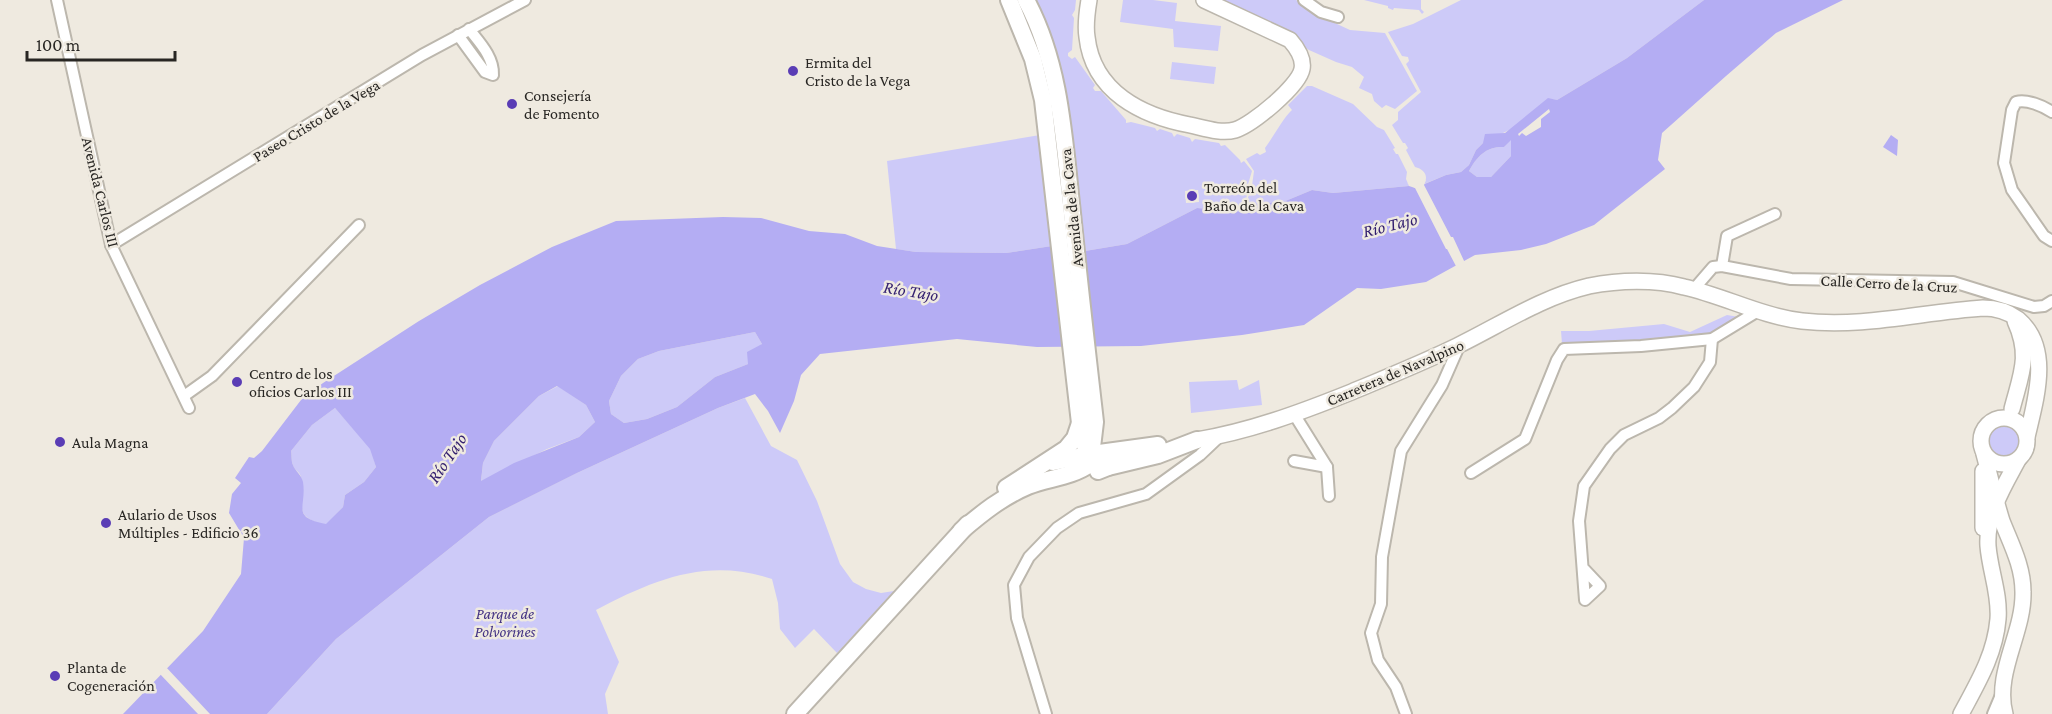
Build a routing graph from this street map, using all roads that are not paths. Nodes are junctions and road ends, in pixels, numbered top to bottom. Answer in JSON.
{"nodes":[{"id":1,"x":57,"y":0,"type":"edge"},
{"id":2,"x":525,"y":0,"type":"edge"},
{"id":3,"x":1006,"y":0,"type":"edge"},
{"id":4,"x":1026,"y":0,"type":"edge"},
{"id":5,"x":1089,"y":0,"type":"edge"},
{"id":6,"x":1204,"y":0,"type":"edge"},
{"id":7,"x":1304,"y":0,"type":"edge"},
{"id":8,"x":1338,"y":17,"type":"dead end"},
{"id":9,"x":469,"y":29,"type":"junction"},
{"id":10,"x":458,"y":35,"type":"junction"},
{"id":11,"x":2052,"y":112,"type":"edge"},
{"id":12,"x":1059,"y":167,"type":"junction"},
{"id":13,"x":1775,"y":214,"type":"dead end"},
{"id":14,"x":359,"y":225,"type":"dead end"},
{"id":15,"x":2052,"y":241,"type":"edge"},
{"id":16,"x":111,"y":245,"type":"junction"},
{"id":17,"x":1722,"y":266,"type":"junction"},
{"id":18,"x":1694,"y":289,"type":"junction"},
{"id":19,"x":1978,"y":290,"type":"junction"},
{"id":20,"x":2052,"y":301,"type":"edge"},
{"id":21,"x":1976,"y":308,"type":"junction"},
{"id":22,"x":1758,"y":311,"type":"junction"},
{"id":23,"x":2013,"y":315,"type":"junction"},
{"id":24,"x":1712,"y":339,"type":"junction"},
{"id":25,"x":1460,"y":344,"type":"junction"},
{"id":26,"x":2040,"y":378,"type":"junction"},
{"id":27,"x":184,"y":396,"type":"junction"},
{"id":28,"x":189,"y":408,"type":"dead end"},
{"id":29,"x":2006,"y":413,"type":"junction"},
{"id":30,"x":1294,"y":414,"type":"junction"},
{"id":31,"x":1088,"y":423,"type":"junction"},
{"id":32,"x":1219,"y":436,"type":"junction"},
{"id":33,"x":2027,"y":437,"type":"junction"},
{"id":34,"x":1197,"y":440,"type":"junction"},
{"id":35,"x":1128,"y":448,"type":"junction"},
{"id":36,"x":1092,"y":454,"type":"junction"},
{"id":37,"x":1984,"y":454,"type":"junction"},
{"id":38,"x":2018,"y":460,"type":"junction"},
{"id":39,"x":1294,"y":461,"type":"dead end"},
{"id":40,"x":1108,"y":467,"type":"junction"},
{"id":41,"x":1327,"y":467,"type":"junction"},
{"id":42,"x":1029,"y":472,"type":"junction"},
{"id":43,"x":1471,"y":473,"type":"dead end"},
{"id":44,"x":1329,"y":496,"type":"dead end"},
{"id":45,"x":1997,"y":501,"type":"junction"},
{"id":46,"x":961,"y":531,"type":"junction"},
{"id":47,"x":2010,"y":538,"type":"junction"},
{"id":48,"x":1988,"y":548,"type":"junction"},
{"id":49,"x":1584,"y":569,"type":"dead end"},
{"id":50,"x":2002,"y":692,"type":"junction"},
{"id":51,"x":795,"y":714,"type":"edge"},
{"id":52,"x":1046,"y":714,"type":"edge"},
{"id":53,"x":1406,"y":714,"type":"edge"},
{"id":54,"x":1961,"y":714,"type":"edge"},
{"id":55,"x":1993,"y":714,"type":"edge"},
{"id":56,"x":2006,"y":714,"type":"edge"}],
"edges":[{"from":1,"to":16,"type":"street","name":"Avenida Carlos III"},
{"from":2,"to":9,"type":"street","name":"Paseo Cristo de la Vega"},
{"from":3,"to":12,"type":"main road","name":"Avenida de la Cava"},
{"from":4,"to":12,"type":"main road","name":"Avenida de la Cava"},
{"from":5,"to":6,"type":"main road"},
{"from":7,"to":8,"type":"street"},
{"from":9,"to":10,"type":"street","name":"Paseo Cristo de la Vega"},
{"from":9,"to":10,"type":"street"},
{"from":10,"to":16,"type":"street","name":"Paseo Cristo de la Vega"},
{"from":11,"to":15,"type":"street"},
{"from":12,"to":31,"type":"main road","name":"Avenida de la Cava"},
{"from":12,"to":31,"type":"main road","name":"Avenida de la Cava"},
{"from":13,"to":17,"type":"street"},
{"from":14,"to":27,"type":"street"},
{"from":16,"to":27,"type":"street","name":"Avenida Carlos III"},
{"from":17,"to":18,"type":"street"},
{"from":17,"to":19,"type":"street","name":"Calle Cerro de la Cruz"},
{"from":18,"to":22,"type":"main road","name":"Carretera de Navalpino"},
{"from":18,"to":25,"type":"main road","name":"Carretera de Navalpino"},
{"from":19,"to":20,"type":"street","name":"Calle Cerro de la Cruz"},
{"from":19,"to":21,"type":"street"},
{"from":21,"to":22,"type":"main road","name":"Carretera de Navalpino"},
{"from":21,"to":23,"type":"main road","name":"Carretera de Navalpino"},
{"from":22,"to":24,"type":"street"},
{"from":23,"to":26,"type":"main road"},
{"from":23,"to":29,"type":"main road"},
{"from":24,"to":43,"type":"street"},
{"from":24,"to":49,"type":"street"},
{"from":25,"to":30,"type":"main road","name":"Carretera de Navalpino"},
{"from":25,"to":53,"type":"street"},
{"from":26,"to":29,"type":"main road"},
{"from":26,"to":33,"type":"main road"},
{"from":27,"to":28,"type":"street","name":"Avenida Carlos III"},
{"from":29,"to":33,"type":"main road"},
{"from":29,"to":37,"type":"main road"},
{"from":30,"to":32,"type":"main road","name":"Carretera de Navalpino"},
{"from":30,"to":41,"type":"street"},
{"from":31,"to":35,"type":"main road"},
{"from":31,"to":36,"type":"main road"},
{"from":31,"to":42,"type":"main road"},
{"from":32,"to":34,"type":"main road","name":"Carretera de Navalpino"},
{"from":32,"to":52,"type":"street"},
{"from":33,"to":38,"type":"main road"},
{"from":34,"to":35,"type":"main road"},
{"from":34,"to":40,"type":"main road"},
{"from":35,"to":36,"type":"main road"},
{"from":36,"to":40,"type":"main road"},
{"from":36,"to":42,"type":"main road"},
{"from":36,"to":46,"type":"main road"},
{"from":37,"to":38,"type":"main road"},
{"from":37,"to":45,"type":"main road"},
{"from":37,"to":48,"type":"main road"},
{"from":38,"to":45,"type":"main road"},
{"from":38,"to":47,"type":"main road"},
{"from":39,"to":41,"type":"street"},
{"from":40,"to":46,"type":"main road"},
{"from":41,"to":44,"type":"street"},
{"from":42,"to":46,"type":"main road"},
{"from":45,"to":47,"type":"main road"},
{"from":45,"to":48,"type":"main road"},
{"from":46,"to":51,"type":"main road"},
{"from":47,"to":50,"type":"main road"},
{"from":48,"to":54,"type":"main road"},
{"from":50,"to":55,"type":"street"},
{"from":50,"to":56,"type":"main road"}]}
